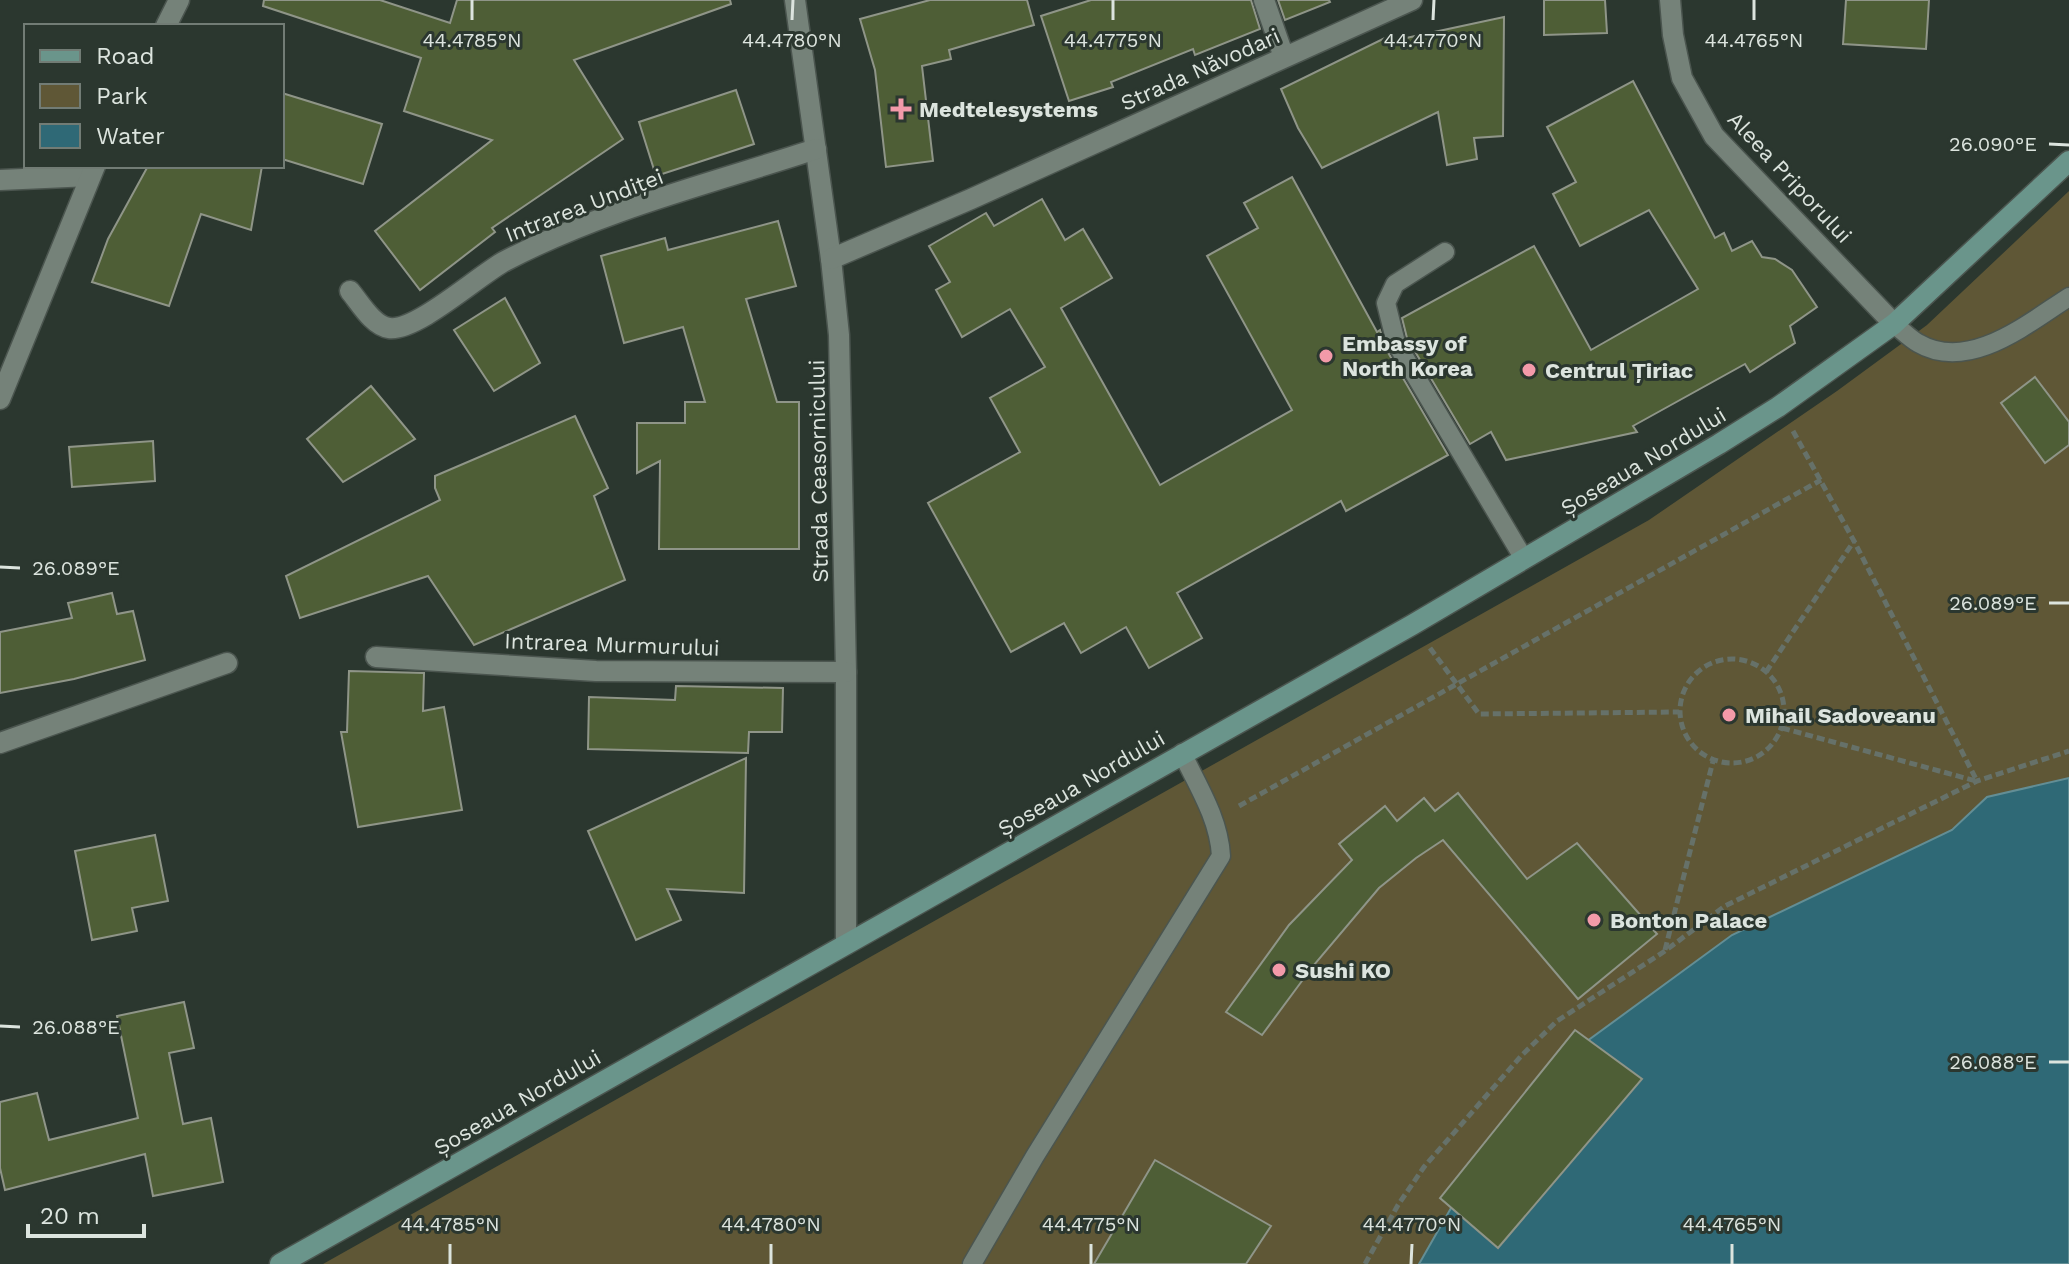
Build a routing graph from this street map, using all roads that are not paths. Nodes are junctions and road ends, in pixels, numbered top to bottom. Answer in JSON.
{"nodes":[{"id":1,"x":179,"y":0,"type":"edge"},
{"id":2,"x":795,"y":0,"type":"edge"},
{"id":3,"x":1264,"y":0,"type":"edge"},
{"id":4,"x":1412,"y":0,"type":"edge"},
{"id":5,"x":1670,"y":0,"type":"edge"},
{"id":6,"x":167,"y":24,"type":"edge"},
{"id":7,"x":1284,"y":57,"type":"junction"},
{"id":8,"x":816,"y":149,"type":"junction"},
{"id":9,"x":2069,"y":161,"type":"edge"},
{"id":10,"x":93,"y":171,"type":"edge"},
{"id":11,"x":0,"y":180,"type":"edge"},
{"id":12,"x":1445,"y":252,"type":"dead end"},
{"id":13,"x":831,"y":259,"type":"junction"},
{"id":14,"x":350,"y":291,"type":"dead end"},
{"id":15,"x":2069,"y":297,"type":"edge"},
{"id":16,"x":1894,"y":324,"type":"junction"},
{"id":17,"x":0,"y":399,"type":"edge"},
{"id":18,"x":1524,"y":559,"type":"junction"},
{"id":19,"x":376,"y":657,"type":"dead end"},
{"id":20,"x":227,"y":663,"type":"dead end"},
{"id":21,"x":846,"y":672,"type":"junction"},
{"id":22,"x":0,"y":743,"type":"edge"},
{"id":23,"x":1182,"y":753,"type":"junction"},
{"id":24,"x":846,"y":944,"type":"junction"},
{"id":25,"x":280,"y":1264,"type":"edge"},
{"id":26,"x":972,"y":1264,"type":"edge"}],
"edges":[{"from":1,"to":6,"type":"street"},
{"from":2,"to":8,"type":"street","name":"Strada Ceasornicului"},
{"from":3,"to":7,"type":"street"},
{"from":4,"to":7,"type":"street","name":"Strada Năvodari"},
{"from":5,"to":16,"type":"street","name":"Aleea Priporului"},
{"from":7,"to":13,"type":"street","name":"Strada Năvodari"},
{"from":8,"to":13,"type":"street","name":"Strada Ceasornicului"},
{"from":8,"to":14,"type":"street","name":"Intrarea Undiței"},
{"from":9,"to":16,"type":"main road","name":"Șoseaua Nordului"},
{"from":10,"to":11,"type":"street"},
{"from":10,"to":17,"type":"street"},
{"from":12,"to":18,"type":"lane"},
{"from":13,"to":21,"type":"street","name":"Strada Ceasornicului"},
{"from":15,"to":16,"type":"lane"},
{"from":16,"to":18,"type":"main road","name":"Șoseaua Nordului"},
{"from":18,"to":23,"type":"main road","name":"Șoseaua Nordului"},
{"from":19,"to":21,"type":"street","name":"Intrarea Murmurului"},
{"from":20,"to":22,"type":"street"},
{"from":21,"to":24,"type":"street","name":"Strada Ceasornicului"},
{"from":23,"to":24,"type":"main road","name":"Șoseaua Nordului"},
{"from":23,"to":26,"type":"lane"},
{"from":24,"to":25,"type":"main road","name":"Șoseaua Nordului"}]}
